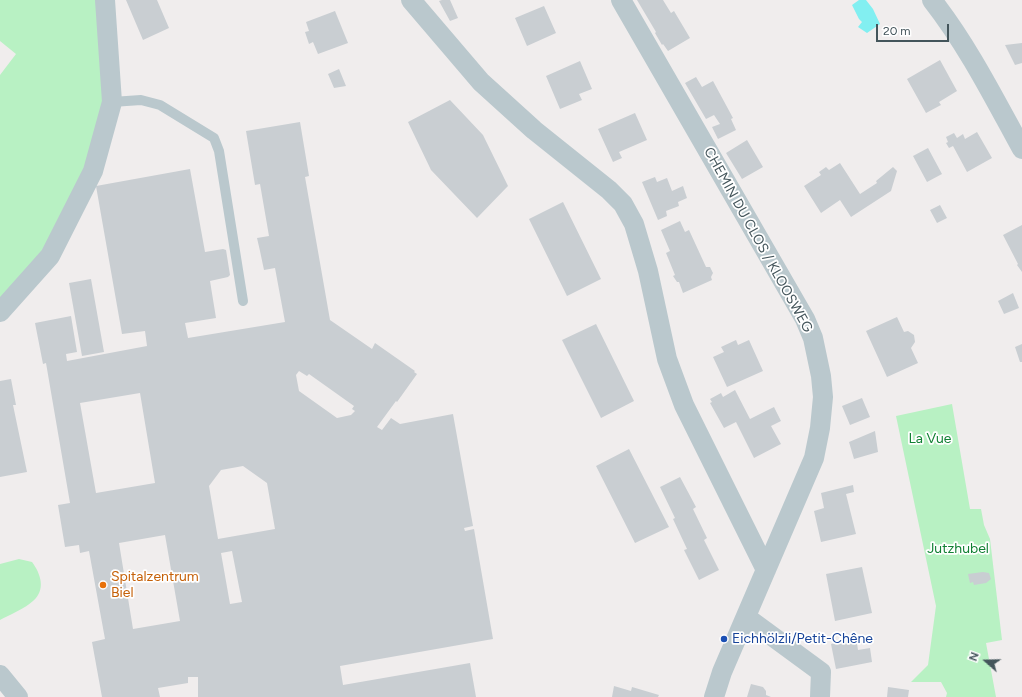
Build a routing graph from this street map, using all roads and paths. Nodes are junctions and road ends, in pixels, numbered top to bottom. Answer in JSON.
{"nodes":[{"id":1,"x":105,"y":0,"type":"edge"},
{"id":2,"x":411,"y":0,"type":"edge"},
{"id":3,"x":621,"y":0,"type":"edge"},
{"id":4,"x":932,"y":0,"type":"edge"},
{"id":5,"x":112,"y":102,"type":"junction"},
{"id":6,"x":1022,"y":148,"type":"edge"},
{"id":7,"x":244,"y":301,"type":"dead end"},
{"id":8,"x":0,"y":312,"type":"edge"},
{"id":9,"x":766,"y":570,"type":"junction"},
{"id":10,"x":746,"y":616,"type":"junction"},
{"id":11,"x":0,"y":675,"type":"edge"},
{"id":12,"x":18,"y":697,"type":"edge"},
{"id":13,"x":714,"y":697,"type":"edge"},
{"id":14,"x":820,"y":697,"type":"edge"}],
"edges":[{"from":1,"to":5,"type":"street"},
{"from":2,"to":9,"type":"street"},
{"from":3,"to":9,"type":"street","name":"CHEMIN DU CLOS / KLOOSWEG"},
{"from":4,"to":6,"type":"street"},
{"from":5,"to":7,"type":"lane"},
{"from":5,"to":8,"type":"street"},
{"from":9,"to":10,"type":"street","name":"CHEMIN DU CLOS / KLOOSWEG"},
{"from":10,"to":13,"type":"street","name":"CHEMIN DU CLOS / KLOOSWEG"},
{"from":10,"to":14,"type":"street"},
{"from":11,"to":12,"type":"street"}]}
